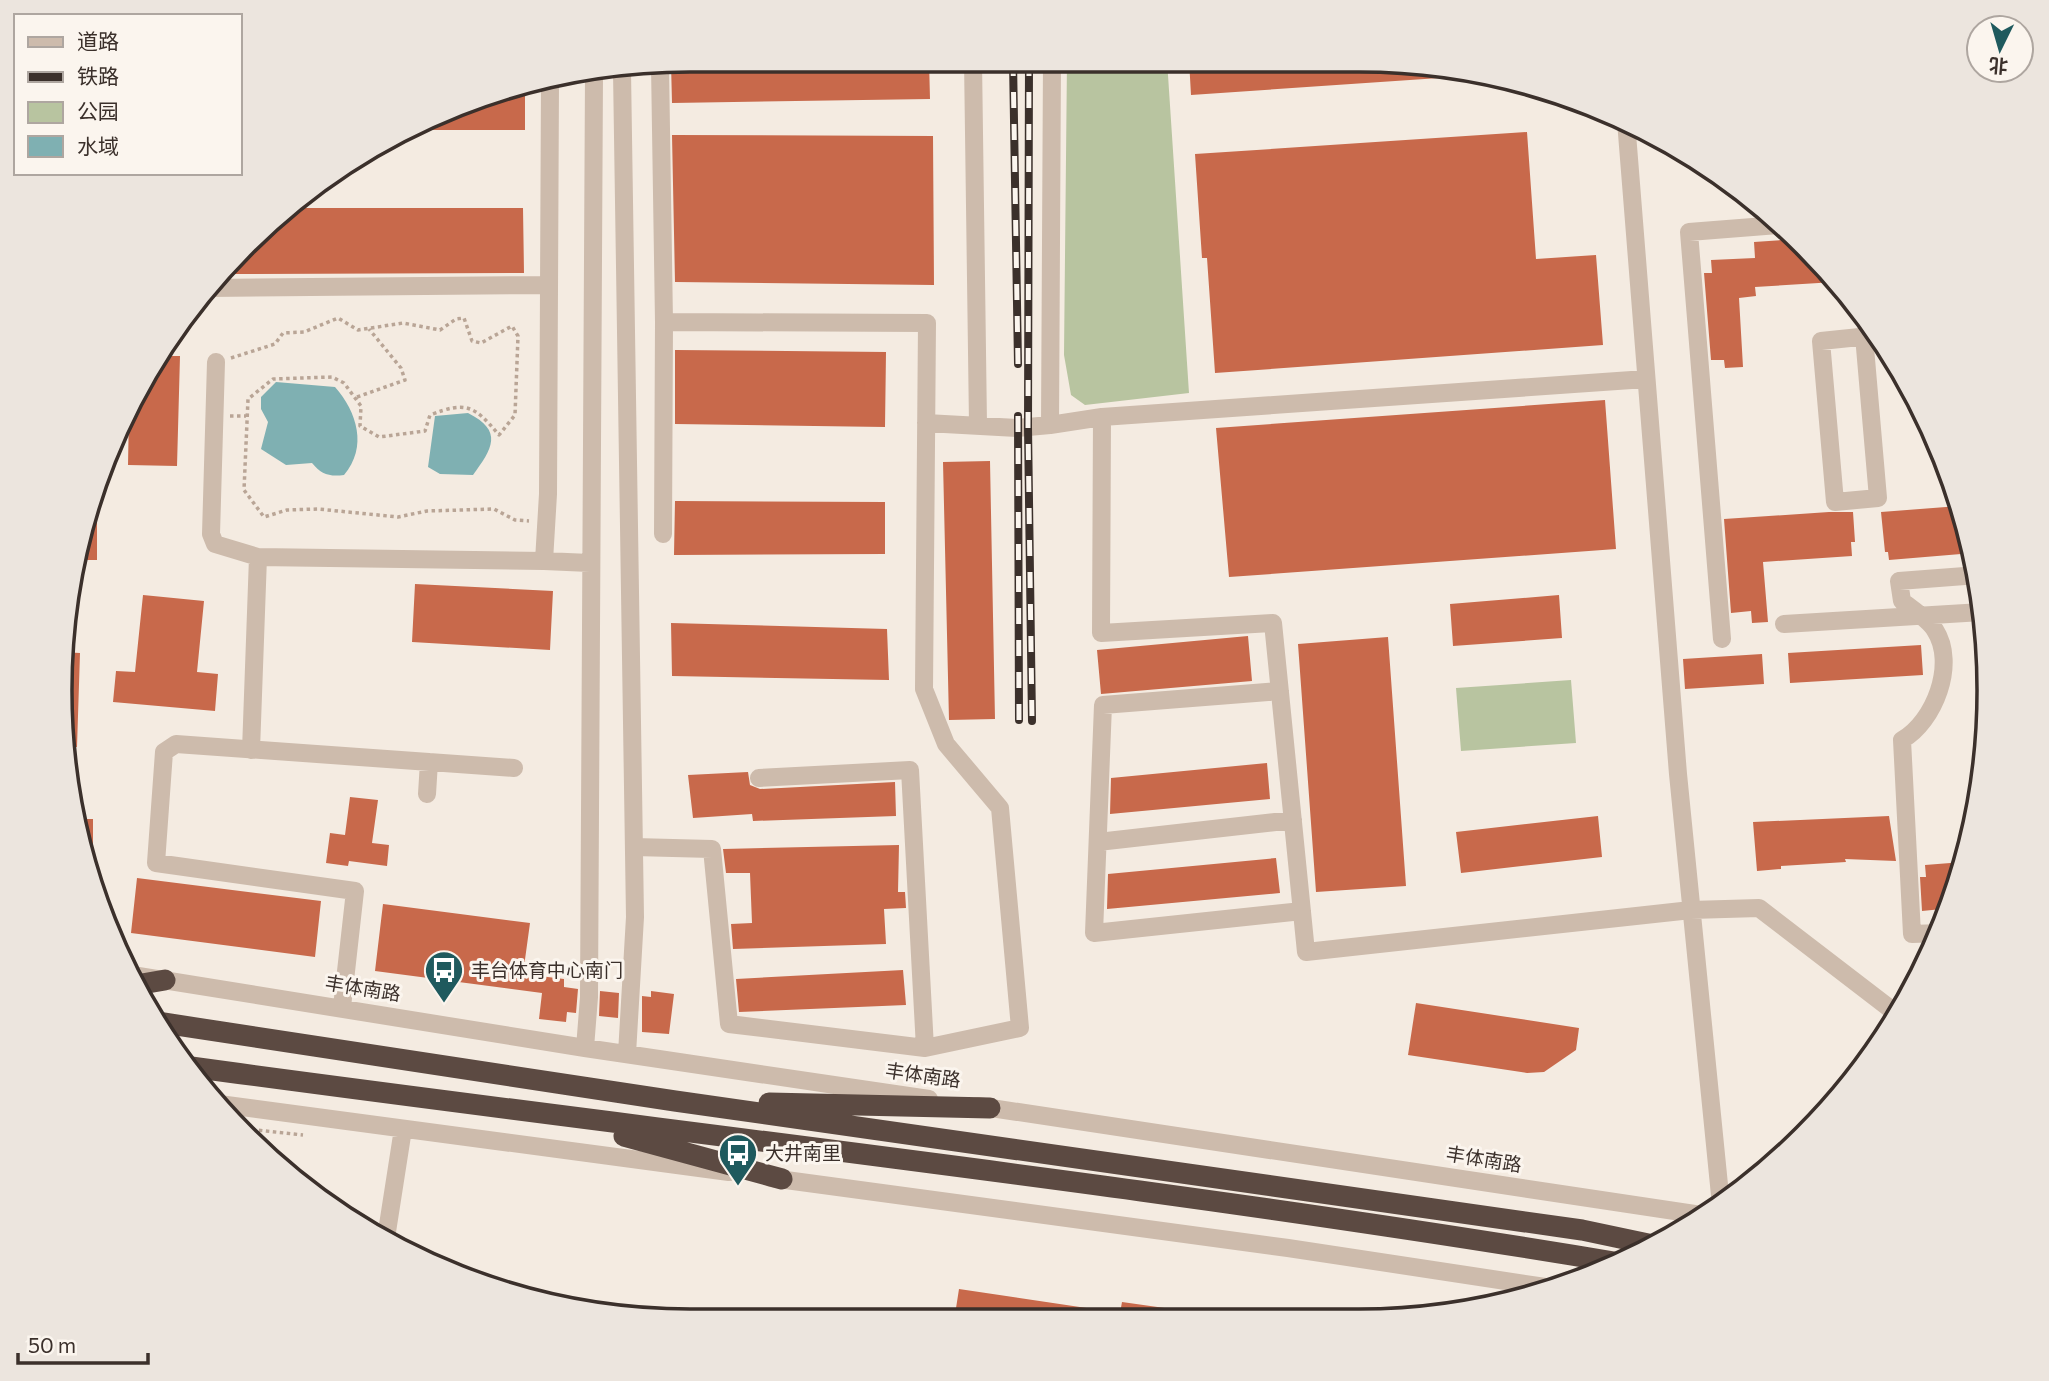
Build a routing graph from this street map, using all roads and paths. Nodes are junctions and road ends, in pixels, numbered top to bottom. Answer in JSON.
{"nodes":[{"id":1,"x":973,"y":72,"type":"edge"},
{"id":2,"x":1052,"y":72,"type":"edge"},
{"id":3,"x":660,"y":73,"type":"edge"},
{"id":4,"x":622,"y":76,"type":"edge"},
{"id":5,"x":594,"y":80,"type":"edge"},
{"id":6,"x":550,"y":89,"type":"edge"},
{"id":7,"x":1627,"y":134,"type":"edge"},
{"id":8,"x":1767,"y":226,"type":"edge"},
{"id":9,"x":549,"y":285,"type":"junction"},
{"id":10,"x":221,"y":288,"type":"edge"},
{"id":11,"x":664,"y":322,"type":"junction"},
{"id":12,"x":369,"y":329,"type":"junction"},
{"id":13,"x":1865,"y":336,"type":"edge"},
{"id":14,"x":1871,"y":345,"type":"edge"},
{"id":15,"x":216,"y":362,"type":"joint"},
{"id":16,"x":1646,"y":379,"type":"junction"},
{"id":17,"x":357,"y":397,"type":"junction"},
{"id":18,"x":1102,"y":417,"type":"junction"},
{"id":19,"x":926,"y":424,"type":"junction"},
{"id":20,"x":978,"y":424,"type":"junction"},
{"id":21,"x":1050,"y":425,"type":"junction"},
{"id":22,"x":547,"y":521,"type":"junction"},
{"id":23,"x":663,"y":534,"type":"dead end"},
{"id":24,"x":258,"y":557,"type":"junction"},
{"id":25,"x":544,"y":561,"type":"junction"},
{"id":26,"x":590,"y":563,"type":"junction"},
{"id":27,"x":1966,"y":576,"type":"edge"},
{"id":28,"x":1972,"y":612,"type":"edge"},
{"id":29,"x":1918,"y":615,"type":"junction"},
{"id":30,"x":1784,"y":624,"type":"dead end"},
{"id":31,"x":1722,"y":639,"type":"dead end"},
{"id":32,"x":1280,"y":691,"type":"junction"},
{"id":33,"x":251,"y":750,"type":"junction"},
{"id":34,"x":429,"y":762,"type":"junction"},
{"id":35,"x":514,"y":768,"type":"dead end"},
{"id":36,"x":759,"y":778,"type":"dead end"},
{"id":37,"x":427,"y":794,"type":"dead end"},
{"id":38,"x":1293,"y":820,"type":"junction"},
{"id":39,"x":1098,"y":842,"type":"junction"},
{"id":40,"x":634,"y":847,"type":"junction"},
{"id":41,"x":1691,"y":910,"type":"junction"},
{"id":42,"x":1302,"y":911,"type":"junction"},
{"id":43,"x":1927,"y":933,"type":"edge"},
{"id":44,"x":143,"y":977,"type":"edge"},
{"id":45,"x":165,"y":980,"type":"junction"},
{"id":46,"x":146,"y":983,"type":"edge"},
{"id":47,"x":342,"y":1007,"type":"junction"},
{"id":48,"x":1889,"y":1008,"type":"edge"},
{"id":49,"x":170,"y":1024,"type":"edge"},
{"id":50,"x":585,"y":1048,"type":"junction"},
{"id":51,"x":925,"y":1048,"type":"junction"},
{"id":52,"x":626,"y":1054,"type":"junction"},
{"id":53,"x":201,"y":1068,"type":"edge"},
{"id":54,"x":675,"y":1101,"type":"junction"},
{"id":55,"x":232,"y":1106,"type":"edge"},
{"id":56,"x":990,"y":1108,"type":"junction"},
{"id":57,"x":554,"y":1116,"type":"junction"},
{"id":58,"x":403,"y":1129,"type":"junction"},
{"id":59,"x":255,"y":1130,"type":"edge"},
{"id":60,"x":303,"y":1136,"type":"dead end"},
{"id":61,"x":782,"y":1180,"type":"junction"},
{"id":62,"x":1720,"y":1192,"type":"edge"},
{"id":63,"x":1689,"y":1213,"type":"edge"},
{"id":64,"x":387,"y":1229,"type":"edge"},
{"id":65,"x":1638,"y":1242,"type":"edge"},
{"id":66,"x":1599,"y":1260,"type":"edge"},
{"id":67,"x":1530,"y":1285,"type":"edge"}],
"edges":[{"from":1,"to":20,"type":"street"},
{"from":2,"to":21,"type":"street"},
{"from":3,"to":11,"type":"street"},
{"from":4,"to":40,"type":"street"},
{"from":5,"to":26,"type":"street"},
{"from":6,"to":9,"type":"street"},
{"from":7,"to":16,"type":"street"},
{"from":8,"to":31,"type":"street"},
{"from":9,"to":10,"type":"street"},
{"from":9,"to":22,"type":"street"},
{"from":11,"to":19,"type":"street"},
{"from":11,"to":23,"type":"street"},
{"from":12,"to":15,"type":"path"},
{"from":12,"to":17,"type":"path"},
{"from":12,"to":17,"type":"path"},
{"from":13,"to":14,"type":"street"},
{"from":15,"to":24,"type":"street"},
{"from":16,"to":18,"type":"street"},
{"from":16,"to":41,"type":"street"},
{"from":17,"to":22,"type":"path"},
{"from":18,"to":21,"type":"street"},
{"from":18,"to":32,"type":"street"},
{"from":19,"to":20,"type":"street"},
{"from":19,"to":51,"type":"street"},
{"from":20,"to":21,"type":"street"},
{"from":22,"to":25,"type":"street"},
{"from":24,"to":25,"type":"street"},
{"from":24,"to":33,"type":"street"},
{"from":25,"to":26,"type":"street"},
{"from":26,"to":50,"type":"street"},
{"from":27,"to":29,"type":"street"},
{"from":28,"to":29,"type":"street"},
{"from":29,"to":30,"type":"street"},
{"from":29,"to":43,"type":"street"},
{"from":32,"to":38,"type":"street"},
{"from":32,"to":39,"type":"street"},
{"from":33,"to":34,"type":"street"},
{"from":33,"to":47,"type":"street"},
{"from":34,"to":35,"type":"street"},
{"from":34,"to":37,"type":"street"},
{"from":36,"to":51,"type":"street"},
{"from":38,"to":39,"type":"street"},
{"from":38,"to":42,"type":"street"},
{"from":39,"to":42,"type":"street"},
{"from":40,"to":51,"type":"street"},
{"from":40,"to":52,"type":"street"},
{"from":41,"to":42,"type":"street"},
{"from":41,"to":48,"type":"street"},
{"from":41,"to":62,"type":"street"},
{"from":44,"to":45,"type":"street","name":"丰体南路"},
{"from":45,"to":46,"type":"highway"},
{"from":45,"to":47,"type":"street","name":"丰体南路"},
{"from":47,"to":50,"type":"street","name":"丰体南路"},
{"from":49,"to":54,"type":"highway"},
{"from":50,"to":52,"type":"street","name":"丰体南路"},
{"from":52,"to":56,"type":"street","name":"丰体南路"},
{"from":53,"to":57,"type":"highway"},
{"from":54,"to":56,"type":"highway"},
{"from":54,"to":65,"type":"highway"},
{"from":55,"to":58,"type":"street"},
{"from":56,"to":63,"type":"street","name":"丰体南路"},
{"from":57,"to":61,"type":"highway"},
{"from":57,"to":66,"type":"highway"},
{"from":58,"to":61,"type":"street"},
{"from":58,"to":64,"type":"street"},
{"from":59,"to":60,"type":"path"},
{"from":61,"to":67,"type":"street"}]}
